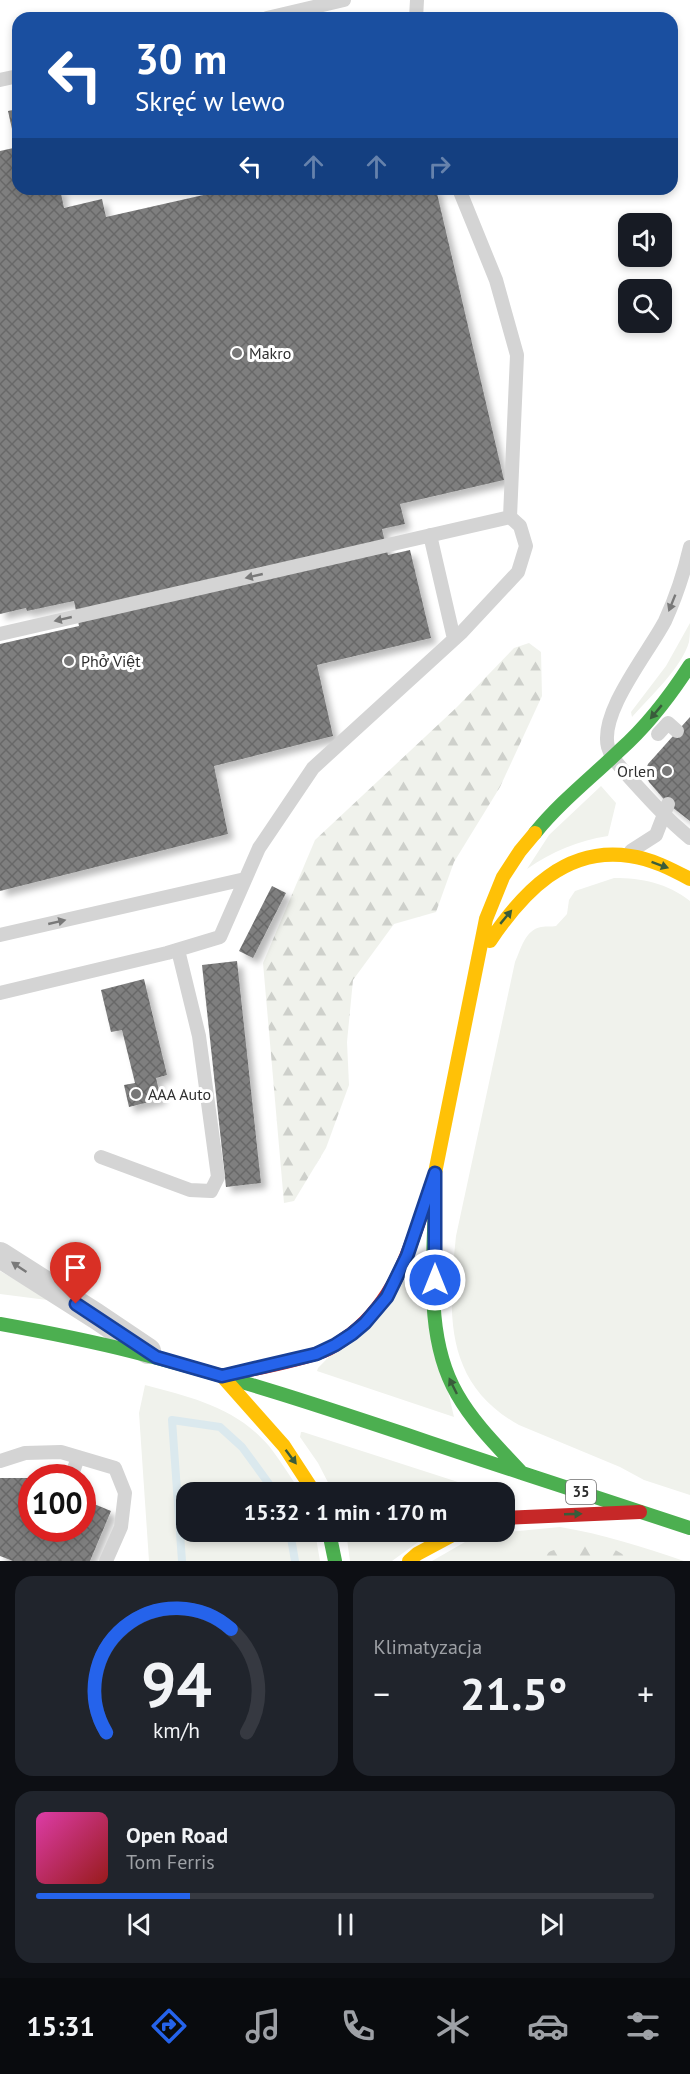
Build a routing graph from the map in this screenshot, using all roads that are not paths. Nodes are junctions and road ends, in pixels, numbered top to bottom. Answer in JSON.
{"nodes":[{"id":1,"x":344,"y":0,"type":"edge"},
{"id":2,"x":293,"y":12,"type":"edge"},
{"id":3,"x":461,"y":195,"type":"edge"},
{"id":4,"x":510,"y":517,"type":"junction"},
{"id":5,"x":430,"y":535,"type":"junction"},
{"id":6,"x":690,"y":547,"type":"edge"},
{"id":7,"x":0,"y":634,"type":"edge"},
{"id":8,"x":454,"y":639,"type":"junction"},
{"id":9,"x":690,"y":665,"type":"edge"},
{"id":10,"x":674,"y":722,"type":"dead end"},
{"id":11,"x":648,"y":744,"type":"dead end"},
{"id":12,"x":613,"y":758,"type":"junction"},
{"id":13,"x":666,"y":810,"type":"junction"},
{"id":14,"x":690,"y":838,"type":"edge"},
{"id":15,"x":628,"y":855,"type":"junction"},
{"id":16,"x":245,"y":879,"type":"junction"},
{"id":17,"x":690,"y":879,"type":"edge"},
{"id":18,"x":0,"y":935,"type":"edge"},
{"id":19,"x":178,"y":950,"type":"junction"},
{"id":20,"x":477,"y":967,"type":"junction"},
{"id":21,"x":0,"y":993,"type":"edge"},
{"id":22,"x":101,"y":1157,"type":"dead end"},
{"id":23,"x":435,"y":1173,"type":"junction"},
{"id":24,"x":0,"y":1255,"type":"edge"},
{"id":25,"x":0,"y":1324,"type":"edge"},
{"id":26,"x":156,"y":1357,"type":"junction"},
{"id":27,"x":222,"y":1376,"type":"junction"},
{"id":28,"x":78,"y":1457,"type":"junction"},
{"id":29,"x":0,"y":1461,"type":"edge"},
{"id":30,"x":76,"y":1464,"type":"edge"},
{"id":31,"x":522,"y":1473,"type":"junction"},
{"id":32,"x":308,"y":1482,"type":"edge"},
{"id":33,"x":640,"y":1512,"type":"junction"},
{"id":34,"x":515,"y":1518,"type":"edge"},
{"id":35,"x":690,"y":1528,"type":"edge"},
{"id":36,"x":331,"y":1542,"type":"edge"},
{"id":37,"x":439,"y":1542,"type":"edge"},
{"id":38,"x":106,"y":1561,"type":"edge"},
{"id":39,"x":335,"y":1561,"type":"edge"},
{"id":40,"x":409,"y":1561,"type":"edge"}],
"edges":[{"from":1,"to":2,"type":"lane"},
{"from":3,"to":4,"type":"lane"},
{"from":4,"to":5,"type":"lane"},
{"from":4,"to":8,"type":"lane"},
{"from":5,"to":7,"type":"lane","one_way":true},
{"from":5,"to":8,"type":"lane"},
{"from":6,"to":12,"type":"lane","one_way":true},
{"from":8,"to":16,"type":"lane"},
{"from":9,"to":12,"type":"main road","one_way":true},
{"from":10,"to":11,"type":"lane"},
{"from":12,"to":13,"type":"lane"},
{"from":12,"to":20,"type":"main road"},
{"from":13,"to":14,"type":"lane"},
{"from":13,"to":15,"type":"lane"},
{"from":15,"to":17,"type":"main road","one_way":true},
{"from":20,"to":15,"type":"main road","one_way":true},
{"from":18,"to":16,"type":"lane","one_way":true},
{"from":16,"to":19,"type":"lane"},
{"from":19,"to":21,"type":"lane"},
{"from":19,"to":22,"type":"lane"},
{"from":20,"to":23,"type":"main road"},
{"from":23,"to":27,"type":"main road"},
{"from":31,"to":23,"type":"main road","one_way":true},
{"from":26,"to":24,"type":"street","number":"35","one_way":true},
{"from":25,"to":26,"type":"main road","number":"35"},
{"from":26,"to":27,"type":"main road","number":"35"},
{"from":27,"to":31,"type":"main road","number":"35"},
{"from":27,"to":32,"type":"main road","one_way":true},
{"from":28,"to":29,"type":"lane"},
{"from":28,"to":30,"type":"lane"},
{"from":28,"to":38,"type":"lane"},
{"from":31,"to":33,"type":"main road","number":"35"},
{"from":34,"to":33,"type":"main road","one_way":true},
{"from":33,"to":35,"type":"main road"},
{"from":36,"to":39,"type":"main road"},
{"from":37,"to":40,"type":"main road"}]}
